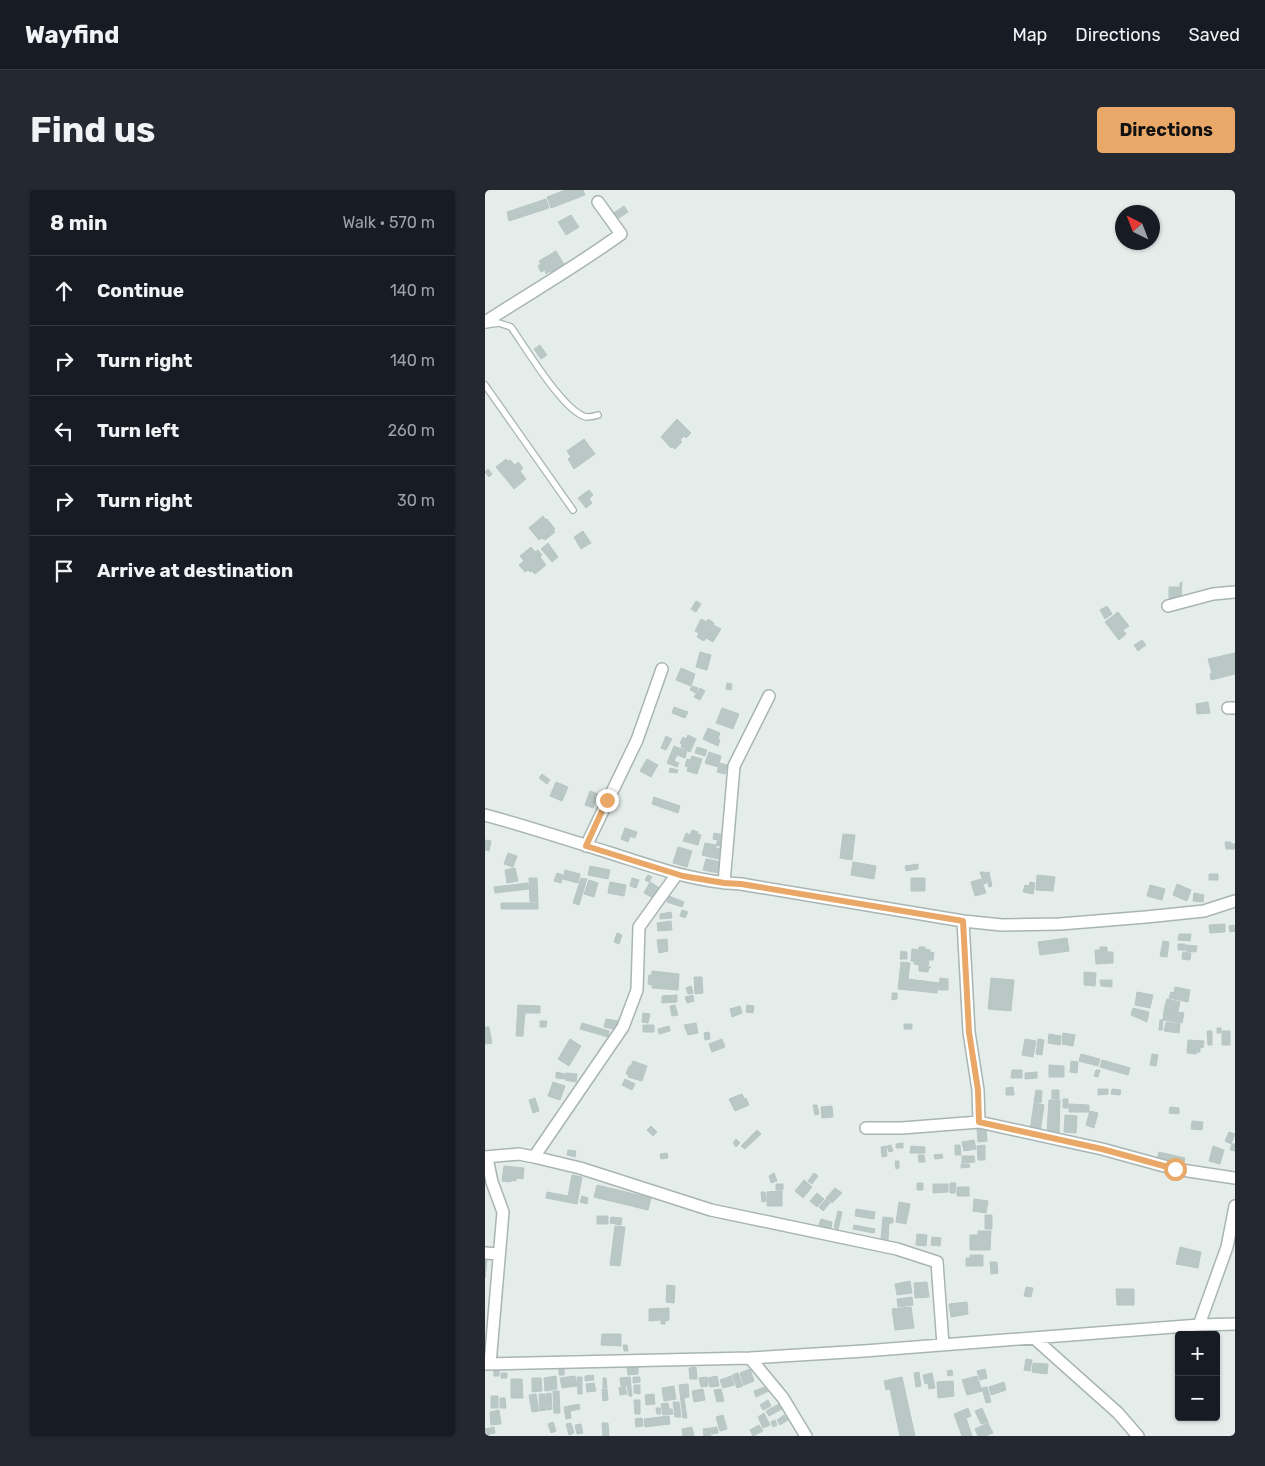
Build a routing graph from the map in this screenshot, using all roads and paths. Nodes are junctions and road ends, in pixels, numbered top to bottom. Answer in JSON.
{"nodes":[{"id":1,"x":598,"y":202,"type":"dead end"},
{"id":2,"x":485,"y":324,"type":"edge"},
{"id":3,"x":485,"y":385,"type":"edge"},
{"id":4,"x":598,"y":415,"type":"dead end"},
{"id":5,"x":573,"y":510,"type":"dead end"},
{"id":6,"x":1235,"y":592,"type":"edge"},
{"id":7,"x":1168,"y":606,"type":"dead end"},
{"id":8,"x":662,"y":669,"type":"dead end"},
{"id":9,"x":769,"y":696,"type":"dead end"},
{"id":10,"x":485,"y":815,"type":"edge"},
{"id":11,"x":586,"y":846,"type":"junction"},
{"id":12,"x":677,"y":874,"type":"junction"},
{"id":13,"x":724,"y":883,"type":"junction"},
{"id":14,"x":1235,"y":901,"type":"edge"},
{"id":15,"x":963,"y":921,"type":"junction"},
{"id":16,"x":979,"y":1122,"type":"junction"},
{"id":17,"x":866,"y":1128,"type":"dead end"},
{"id":18,"x":533,"y":1157,"type":"junction"},
{"id":19,"x":486,"y":1158,"type":"edge"},
{"id":20,"x":1235,"y":1178,"type":"edge"},
{"id":21,"x":1235,"y":1206,"type":"edge"},
{"id":22,"x":485,"y":1253,"type":"edge"},
{"id":23,"x":499,"y":1254,"type":"junction"},
{"id":24,"x":1235,"y":1324,"type":"edge"},
{"id":25,"x":1199,"y":1325,"type":"junction"},
{"id":26,"x":1034,"y":1338,"type":"junction"},
{"id":27,"x":943,"y":1345,"type":"junction"},
{"id":28,"x":750,"y":1358,"type":"junction"},
{"id":29,"x":487,"y":1364,"type":"edge"},
{"id":30,"x":806,"y":1436,"type":"edge"},
{"id":31,"x":1138,"y":1436,"type":"edge"}],
"edges":[{"from":1,"to":2,"type":"street"},
{"from":2,"to":4,"type":"lane"},
{"from":3,"to":5,"type":"lane"},
{"from":6,"to":7,"type":"street"},
{"from":8,"to":11,"type":"street"},
{"from":9,"to":13,"type":"street"},
{"from":10,"to":11,"type":"street"},
{"from":11,"to":12,"type":"street"},
{"from":12,"to":13,"type":"street"},
{"from":12,"to":18,"type":"street"},
{"from":13,"to":15,"type":"street"},
{"from":14,"to":15,"type":"street"},
{"from":15,"to":16,"type":"street"},
{"from":16,"to":17,"type":"street"},
{"from":16,"to":20,"type":"street"},
{"from":18,"to":19,"type":"street"},
{"from":18,"to":27,"type":"street"},
{"from":19,"to":23,"type":"street"},
{"from":21,"to":25,"type":"street"},
{"from":22,"to":23,"type":"street"},
{"from":23,"to":29,"type":"street"},
{"from":24,"to":25,"type":"street"},
{"from":25,"to":26,"type":"street"},
{"from":26,"to":27,"type":"street"},
{"from":26,"to":31,"type":"street"},
{"from":27,"to":28,"type":"street"},
{"from":28,"to":29,"type":"street"},
{"from":28,"to":30,"type":"street"}]}
